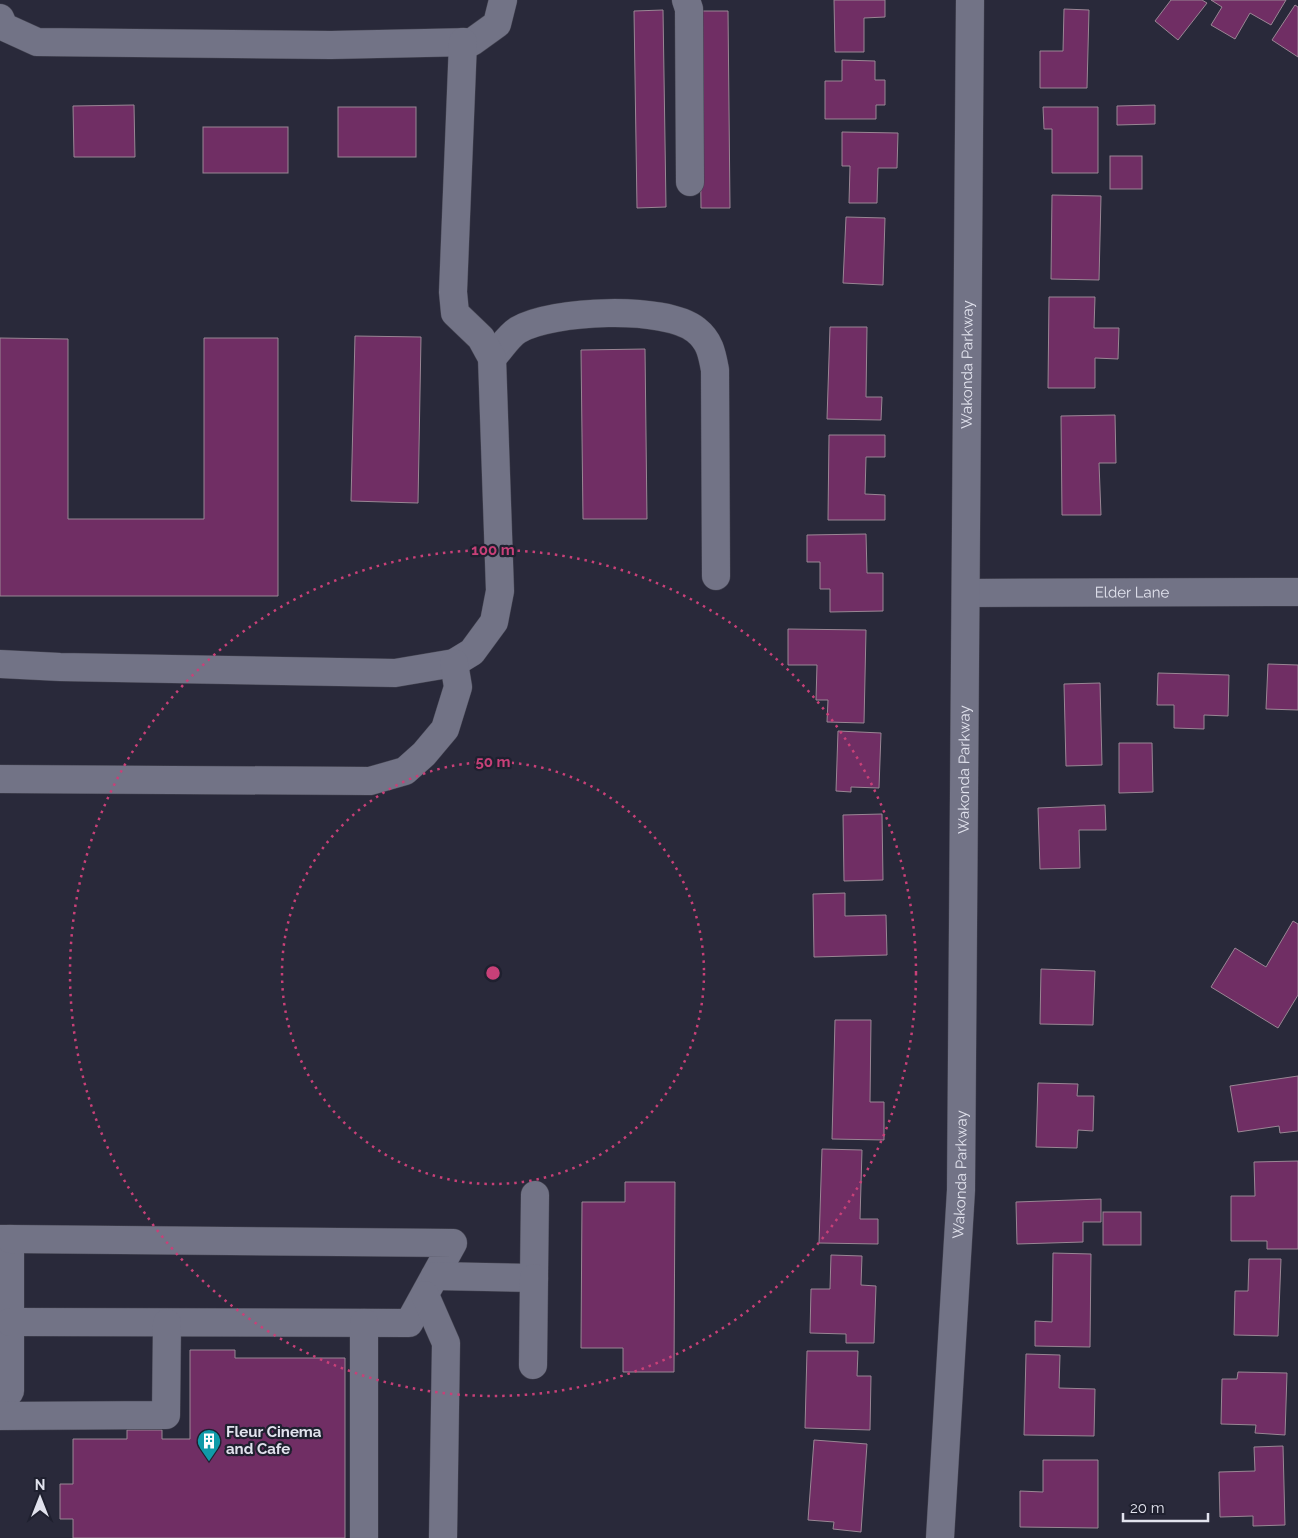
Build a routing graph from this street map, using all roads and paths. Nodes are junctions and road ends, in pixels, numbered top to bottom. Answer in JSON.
{"nodes":[{"id":1,"x":503,"y":0,"type":"edge"},
{"id":2,"x":686,"y":0,"type":"edge"},
{"id":3,"x":970,"y":0,"type":"edge"},
{"id":4,"x":0,"y":18,"type":"edge"},
{"id":5,"x":463,"y":42,"type":"junction"},
{"id":6,"x":690,"y":182,"type":"dead end"},
{"id":7,"x":492,"y":358,"type":"junction"},
{"id":8,"x":716,"y":576,"type":"dead end"},
{"id":9,"x":1298,"y":592,"type":"edge"},
{"id":10,"x":966,"y":593,"type":"junction"},
{"id":11,"x":454,"y":663,"type":"junction"},
{"id":12,"x":0,"y":664,"type":"edge"},
{"id":13,"x":0,"y":779,"type":"edge"},
{"id":14,"x":535,"y":1195,"type":"dead end"},
{"id":15,"x":5,"y":1239,"type":"edge"},
{"id":16,"x":534,"y":1278,"type":"junction"},
{"id":17,"x":430,"y":1285,"type":"junction"},
{"id":18,"x":10,"y":1322,"type":"junction"},
{"id":19,"x":167,"y":1323,"type":"junction"},
{"id":20,"x":364,"y":1323,"type":"junction"},
{"id":21,"x":533,"y":1365,"type":"dead end"},
{"id":22,"x":0,"y":1405,"type":"edge"},
{"id":23,"x":0,"y":1416,"type":"edge"},
{"id":24,"x":364,"y":1538,"type":"edge"},
{"id":25,"x":443,"y":1538,"type":"edge"},
{"id":26,"x":940,"y":1538,"type":"edge"}],
"edges":[{"from":1,"to":5,"type":"street"},
{"from":2,"to":6,"type":"street"},
{"from":3,"to":10,"type":"street","name":"Wakonda Parkway"},
{"from":4,"to":5,"type":"street"},
{"from":5,"to":7,"type":"street"},
{"from":7,"to":8,"type":"street"},
{"from":7,"to":11,"type":"street"},
{"from":9,"to":10,"type":"street","name":"Elder Lane"},
{"from":10,"to":26,"type":"street","name":"Wakonda Parkway"},
{"from":11,"to":12,"type":"street"},
{"from":11,"to":13,"type":"street"},
{"from":14,"to":16,"type":"street"},
{"from":15,"to":17,"type":"street"},
{"from":15,"to":18,"type":"street"},
{"from":16,"to":17,"type":"street"},
{"from":16,"to":21,"type":"street"},
{"from":17,"to":20,"type":"street"},
{"from":17,"to":25,"type":"street"},
{"from":18,"to":19,"type":"street"},
{"from":18,"to":22,"type":"street"},
{"from":19,"to":20,"type":"street"},
{"from":19,"to":23,"type":"street"},
{"from":20,"to":24,"type":"street"}]}
